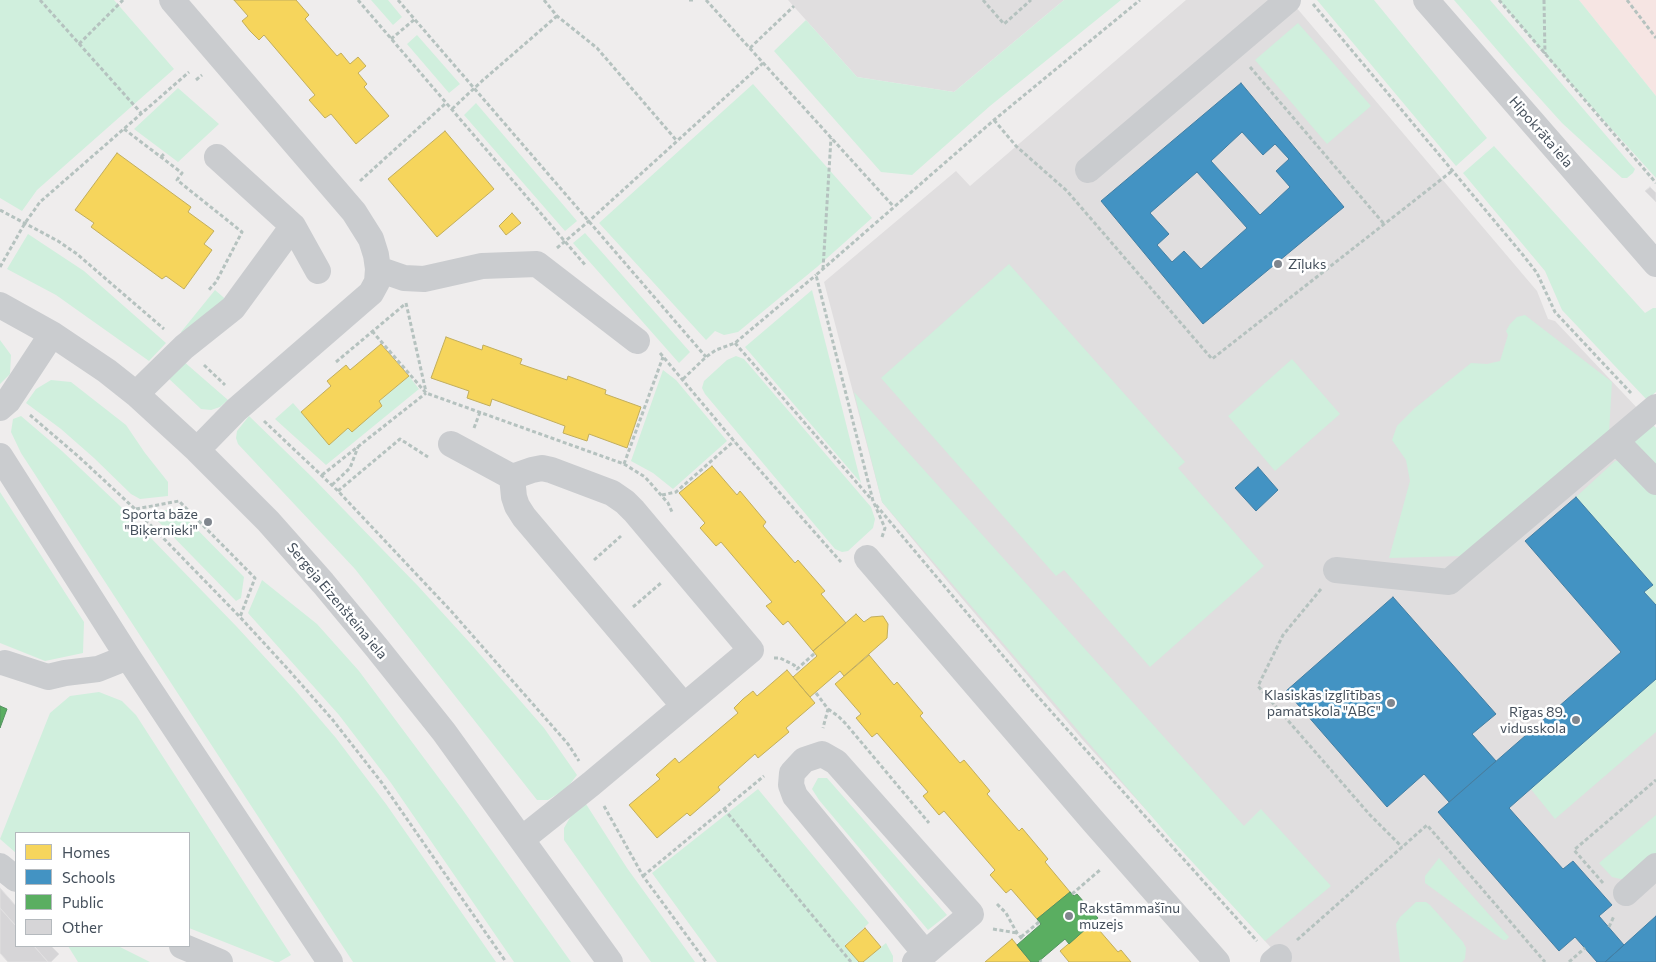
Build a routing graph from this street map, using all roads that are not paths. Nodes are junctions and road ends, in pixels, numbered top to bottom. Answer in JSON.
{"nodes":[{"id":1,"x":172,"y":0,"type":"edge"},
{"id":2,"x":1288,"y":0,"type":"edge"},
{"id":3,"x":1426,"y":0,"type":"edge"},
{"id":4,"x":217,"y":156,"type":"dead end"},
{"id":5,"x":1088,"y":170,"type":"dead end"},
{"id":6,"x":293,"y":226,"type":"junction"},
{"id":7,"x":1656,"y":264,"type":"edge"},
{"id":8,"x":378,"y":269,"type":"junction"},
{"id":9,"x":318,"y":271,"type":"dead end"},
{"id":10,"x":0,"y":304,"type":"edge"},
{"id":11,"x":52,"y":334,"type":"junction"},
{"id":12,"x":647,"y":345,"type":"road end"},
{"id":13,"x":136,"y":394,"type":"junction"},
{"id":14,"x":0,"y":408,"type":"edge"},
{"id":15,"x":1653,"y":410,"type":"edge"},
{"id":16,"x":1616,"y":441,"type":"junction"},
{"id":17,"x":451,"y":444,"type":"dead end"},
{"id":18,"x":197,"y":450,"type":"junction"},
{"id":19,"x":0,"y":456,"type":"edge"},
{"id":20,"x":512,"y":477,"type":"junction"},
{"id":21,"x":1656,"y":482,"type":"edge"},
{"id":22,"x":867,"y":558,"type":"road end"},
{"id":23,"x":1336,"y":570,"type":"road end"},
{"id":24,"x":128,"y":657,"type":"junction"},
{"id":25,"x":5,"y":663,"type":"dead end"},
{"id":26,"x":684,"y":706,"type":"junction"},
{"id":27,"x":522,"y":839,"type":"junction"},
{"id":28,"x":0,"y":866,"type":"edge"},
{"id":29,"x":1656,"y":866,"type":"edge"},
{"id":30,"x":15,"y":878,"type":"edge"},
{"id":31,"x":1617,"y":891,"type":"road end"},
{"id":32,"x":183,"y":952,"type":"edge"},
{"id":33,"x":920,"y":958,"type":"edge"},
{"id":34,"x":220,"y":962,"type":"edge"},
{"id":35,"x":330,"y":962,"type":"edge"},
{"id":36,"x":610,"y":962,"type":"edge"},
{"id":37,"x":1217,"y":962,"type":"edge"}],
"edges":[{"from":1,"to":8,"type":"street"},
{"from":2,"to":5,"type":"street"},
{"from":3,"to":7,"type":"street","name":"Hipokrāta iela"},
{"from":4,"to":6,"type":"street"},
{"from":6,"to":9,"type":"street"},
{"from":6,"to":13,"type":"street"},
{"from":8,"to":12,"type":"street"},
{"from":8,"to":18,"type":"street"},
{"from":10,"to":11,"type":"street","name":"Sergeja Eizenšteina iela"},
{"from":11,"to":13,"type":"street","name":"Sergeja Eizenšteina iela"},
{"from":11,"to":14,"type":"street"},
{"from":13,"to":18,"type":"street","name":"Sergeja Eizenšteina iela"},
{"from":15,"to":16,"type":"street"},
{"from":16,"to":21,"type":"street"},
{"from":16,"to":23,"type":"street"},
{"from":17,"to":20,"type":"street"},
{"from":18,"to":27,"type":"street","name":"Sergeja Eizenšteina iela"},
{"from":19,"to":24,"type":"street"},
{"from":20,"to":26,"type":"street"},
{"from":20,"to":26,"type":"street"},
{"from":22,"to":37,"type":"street"},
{"from":24,"to":25,"type":"street"},
{"from":24,"to":35,"type":"street"},
{"from":26,"to":27,"type":"street"},
{"from":27,"to":36,"type":"street","name":"Sergeja Eizenšteina iela"},
{"from":28,"to":30,"type":"street"},
{"from":29,"to":31,"type":"street"},
{"from":32,"to":34,"type":"street"},
{"from":33,"to":33,"type":"street"}]}
